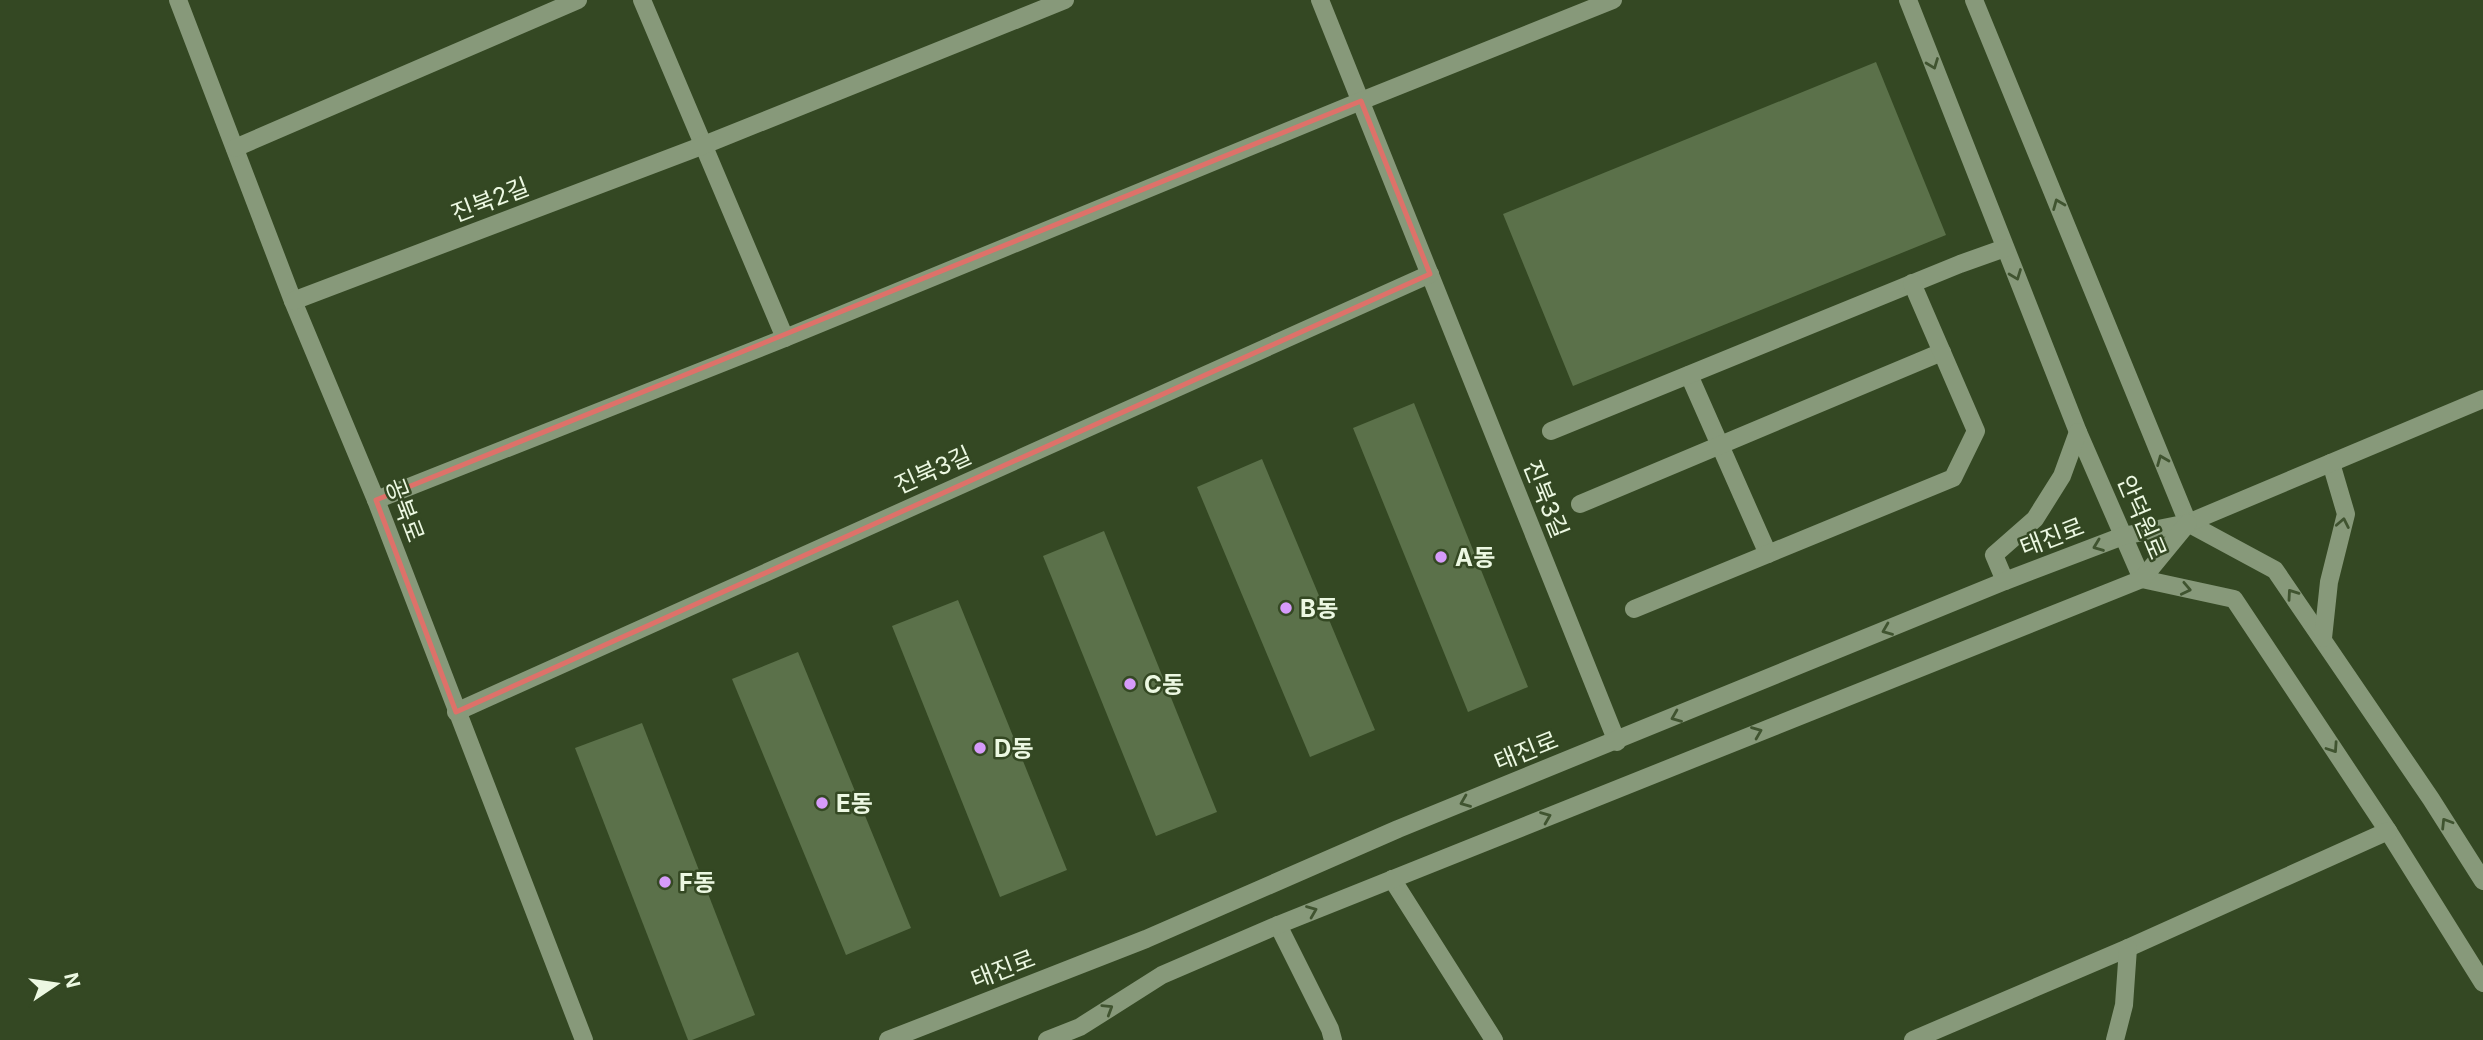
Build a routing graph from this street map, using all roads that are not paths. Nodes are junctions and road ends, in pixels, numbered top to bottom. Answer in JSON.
{"nodes":[{"id":1,"x":178,"y":0,"type":"edge"},
{"id":2,"x":578,"y":0,"type":"edge"},
{"id":3,"x":642,"y":0,"type":"edge"},
{"id":4,"x":1065,"y":0,"type":"edge"},
{"id":5,"x":1320,"y":0,"type":"edge"},
{"id":6,"x":1613,"y":0,"type":"edge"},
{"id":7,"x":1908,"y":0,"type":"edge"},
{"id":8,"x":1974,"y":0,"type":"edge"},
{"id":9,"x":1361,"y":101,"type":"junction"},
{"id":10,"x":704,"y":145,"type":"junction"},
{"id":11,"x":235,"y":148,"type":"junction"},
{"id":12,"x":2005,"y":248,"type":"junction"},
{"id":13,"x":1430,"y":274,"type":"junction"},
{"id":14,"x":1912,"y":283,"type":"junction"},
{"id":15,"x":293,"y":301,"type":"junction"},
{"id":16,"x":785,"y":338,"type":"junction"},
{"id":17,"x":1942,"y":352,"type":"junction"},
{"id":18,"x":1689,"y":375,"type":"junction"},
{"id":19,"x":2483,"y":399,"type":"edge"},
{"id":20,"x":1551,"y":431,"type":"dead end"},
{"id":21,"x":2078,"y":432,"type":"junction"},
{"id":22,"x":1720,"y":445,"type":"junction"},
{"id":23,"x":2331,"y":463,"type":"junction"},
{"id":24,"x":376,"y":500,"type":"junction"},
{"id":25,"x":1580,"y":504,"type":"dead end"},
{"id":26,"x":2188,"y":523,"type":"junction"},
{"id":27,"x":2123,"y":536,"type":"junction"},
{"id":28,"x":1768,"y":554,"type":"junction"},
{"id":29,"x":2142,"y":579,"type":"junction"},
{"id":30,"x":2005,"y":581,"type":"junction"},
{"id":31,"x":1634,"y":610,"type":"dead end"},
{"id":32,"x":2323,"y":638,"type":"junction"},
{"id":33,"x":456,"y":712,"type":"junction"},
{"id":34,"x":1617,"y":742,"type":"junction"},
{"id":35,"x":2388,"y":831,"type":"junction"},
{"id":36,"x":1392,"y":879,"type":"junction"},
{"id":37,"x":2483,"y":881,"type":"edge"},
{"id":38,"x":1278,"y":925,"type":"junction"},
{"id":39,"x":2128,"y":948,"type":"junction"},
{"id":40,"x":2483,"y":984,"type":"edge"},
{"id":41,"x":1084,"y":1033,"type":"edge"},
{"id":42,"x":584,"y":1040,"type":"edge"},
{"id":43,"x":888,"y":1040,"type":"edge"},
{"id":44,"x":1047,"y":1040,"type":"edge"},
{"id":45,"x":1333,"y":1040,"type":"edge"},
{"id":46,"x":1494,"y":1040,"type":"edge"},
{"id":47,"x":1913,"y":1040,"type":"edge"},
{"id":48,"x":2115,"y":1040,"type":"edge"}],
"edges":[{"from":1,"to":11,"type":"street","name":"공북로"},
{"from":2,"to":11,"type":"street"},
{"from":3,"to":10,"type":"street"},
{"from":4,"to":10,"type":"street","name":"진북2길"},
{"from":5,"to":9,"type":"street","name":"진북3길"},
{"from":6,"to":9,"type":"street"},
{"from":7,"to":12,"type":"street","name":"안덕원로","one_way":true},
{"from":26,"to":8,"type":"street","name":"안덕원로","one_way":true},
{"from":9,"to":13,"type":"street","name":"진북3길"},
{"from":9,"to":16,"type":"street"},
{"from":10,"to":15,"type":"street","name":"진북2길"},
{"from":10,"to":16,"type":"street"},
{"from":11,"to":15,"type":"street","name":"공북로"},
{"from":12,"to":14,"type":"street"},
{"from":12,"to":21,"type":"street","name":"안덕원로","one_way":true},
{"from":13,"to":33,"type":"street","name":"진북3길"},
{"from":13,"to":34,"type":"street","name":"진북3길"},
{"from":14,"to":17,"type":"street"},
{"from":14,"to":18,"type":"street"},
{"from":15,"to":24,"type":"street","name":"공북로"},
{"from":16,"to":24,"type":"street"},
{"from":17,"to":22,"type":"street"},
{"from":17,"to":28,"type":"street"},
{"from":18,"to":20,"type":"street"},
{"from":18,"to":22,"type":"street"},
{"from":19,"to":23,"type":"street","name":"태진로"},
{"from":21,"to":27,"type":"street","name":"안덕원로"},
{"from":21,"to":30,"type":"street"},
{"from":22,"to":25,"type":"street"},
{"from":22,"to":28,"type":"street"},
{"from":23,"to":26,"type":"street","name":"태진로"},
{"from":32,"to":23,"type":"street","one_way":true},
{"from":24,"to":33,"type":"street","name":"공북로"},
{"from":26,"to":27,"type":"street","name":"태진로"},
{"from":26,"to":29,"type":"street","name":"태진로"},
{"from":32,"to":26,"type":"street","name":"안덕원로","one_way":true},
{"from":27,"to":29,"type":"street","name":"안덕원로"},
{"from":27,"to":30,"type":"street","name":"태진로","one_way":true},
{"from":28,"to":31,"type":"street"},
{"from":29,"to":35,"type":"street","name":"안덕원로","one_way":true},
{"from":36,"to":29,"type":"street","name":"태진로","one_way":true},
{"from":30,"to":34,"type":"street","name":"태진로","one_way":true},
{"from":37,"to":32,"type":"street","name":"안덕원로","one_way":true},
{"from":33,"to":42,"type":"street","name":"공북로"},
{"from":34,"to":43,"type":"street","name":"태진로","one_way":true},
{"from":35,"to":39,"type":"street"},
{"from":35,"to":40,"type":"street","name":"안덕원로"},
{"from":38,"to":36,"type":"street","name":"태진로","one_way":true},
{"from":36,"to":46,"type":"street"},
{"from":41,"to":38,"type":"street","name":"태진로","one_way":true},
{"from":38,"to":45,"type":"street"},
{"from":39,"to":47,"type":"street"},
{"from":39,"to":48,"type":"street"},
{"from":41,"to":44,"type":"street","name":"태진로"}]}
